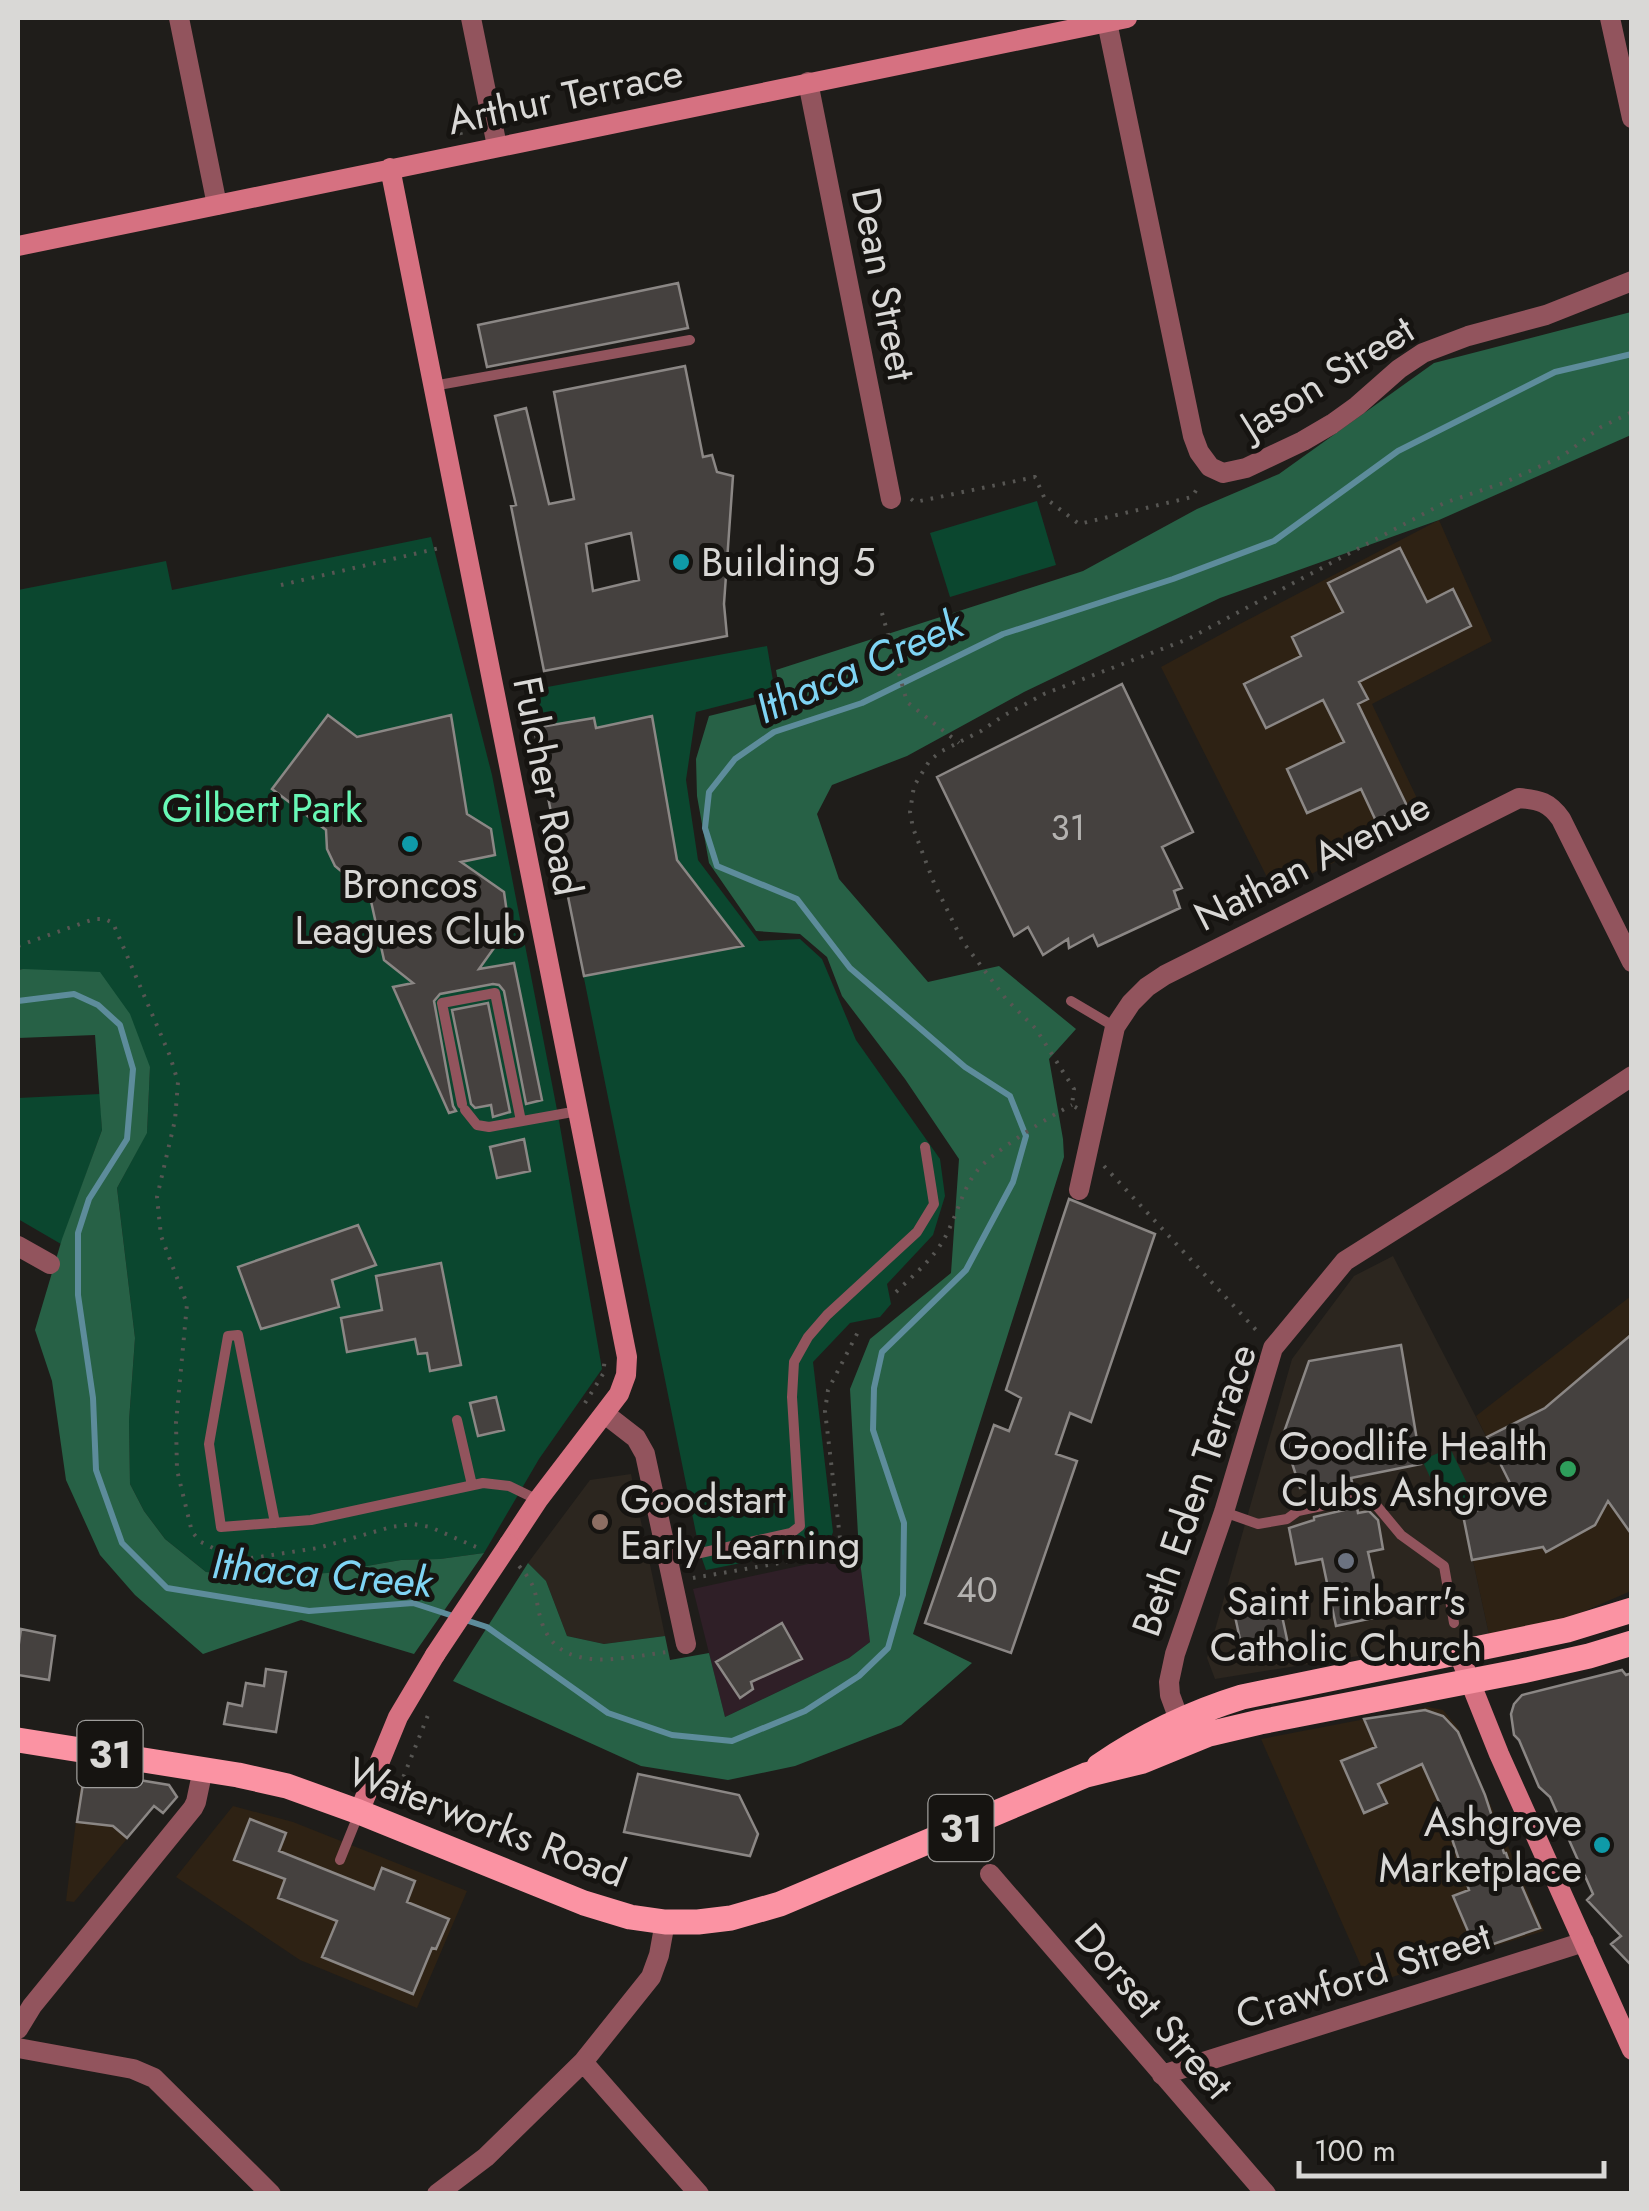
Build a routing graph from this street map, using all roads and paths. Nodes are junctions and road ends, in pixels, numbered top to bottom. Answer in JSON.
{"nodes":[{"id":1,"x":179,"y":18,"type":"edge"},
{"id":2,"x":471,"y":18,"type":"edge"},
{"id":3,"x":1610,"y":18,"type":"edge"},
{"id":4,"x":1117,"y":20,"type":"edge"},
{"id":5,"x":1063,"y":24,"type":"edge"},
{"id":6,"x":808,"y":82,"type":"junction"},
{"id":7,"x":1632,"y":118,"type":"edge"},
{"id":8,"x":472,"y":121,"type":"dead end"},
{"id":9,"x":461,"y":135,"type":"dead end"},
{"id":10,"x":497,"y":146,"type":"junction"},
{"id":11,"x":390,"y":168,"type":"junction"},
{"id":12,"x":217,"y":205,"type":"junction"},
{"id":13,"x":18,"y":246,"type":"edge"},
{"id":14,"x":1632,"y":282,"type":"edge"},
{"id":15,"x":690,"y":340,"type":"dead end"},
{"id":16,"x":432,"y":386,"type":"junction"},
{"id":17,"x":1632,"y":412,"type":"edge"},
{"id":18,"x":1210,"y":467,"type":"junction"},
{"id":19,"x":891,"y":499,"type":"joint"},
{"id":20,"x":464,"y":542,"type":"junction"},
{"id":21,"x":282,"y":585,"type":"dead end"},
{"id":22,"x":882,"y":613,"type":"dead end"},
{"id":23,"x":959,"y":744,"type":"junction"},
{"id":24,"x":18,"y":946,"type":"edge"},
{"id":25,"x":1632,"y":962,"type":"edge"},
{"id":26,"x":1070,"y":1002,"type":"dead end"},
{"id":27,"x":1116,"y":1027,"type":"junction"},
{"id":28,"x":1632,"y":1076,"type":"edge"},
{"id":29,"x":578,"y":1111,"type":"junction"},
{"id":30,"x":522,"y":1120,"type":"junction"},
{"id":31,"x":925,"y":1148,"type":"dead end"},
{"id":32,"x":1087,"y":1148,"type":"junction"},
{"id":33,"x":1079,"y":1190,"type":"dead end"},
{"id":34,"x":18,"y":1246,"type":"edge"},
{"id":35,"x":50,"y":1264,"type":"dead end"},
{"id":36,"x":896,"y":1292,"type":"dead end"},
{"id":37,"x":1258,"y":1331,"type":"dead end"},
{"id":38,"x":605,"y":1358,"type":"dead end"},
{"id":39,"x":585,"y":1402,"type":"dead end"},
{"id":40,"x":605,"y":1414,"type":"junction"},
{"id":41,"x":457,"y":1420,"type":"dead end"},
{"id":42,"x":472,"y":1485,"type":"junction"},
{"id":43,"x":538,"y":1500,"type":"junction"},
{"id":44,"x":1224,"y":1512,"type":"junction"},
{"id":45,"x":275,"y":1523,"type":"junction"},
{"id":46,"x":483,"y":1550,"type":"dead end"},
{"id":47,"x":669,"y":1560,"type":"junction"},
{"id":48,"x":519,"y":1566,"type":"dead end"},
{"id":49,"x":1632,"y":1610,"type":"edge"},
{"id":50,"x":1454,"y":1622,"type":"dead end"},
{"id":51,"x":1632,"y":1643,"type":"edge"},
{"id":52,"x":686,"y":1644,"type":"joint"},
{"id":53,"x":1458,"y":1654,"type":"junction"},
{"id":54,"x":1469,"y":1682,"type":"junction"},
{"id":55,"x":428,"y":1715,"type":"dead end"},
{"id":56,"x":1184,"y":1731,"type":"junction"},
{"id":57,"x":18,"y":1740,"type":"edge"},
{"id":58,"x":203,"y":1769,"type":"junction"},
{"id":59,"x":403,"y":1796,"type":"dead end"},
{"id":60,"x":359,"y":1812,"type":"junction"},
{"id":61,"x":340,"y":1860,"type":"dead end"},
{"id":62,"x":1521,"y":1867,"type":"dead end"},
{"id":63,"x":990,"y":1874,"type":"dead end"},
{"id":64,"x":1470,"y":1882,"type":"dead end"},
{"id":65,"x":665,"y":1922,"type":"junction"},
{"id":66,"x":1584,"y":1942,"type":"junction"},
{"id":67,"x":18,"y":2029,"type":"edge"},
{"id":68,"x":18,"y":2048,"type":"edge"},
{"id":69,"x":1632,"y":2050,"type":"edge"},
{"id":70,"x":584,"y":2062,"type":"junction"},
{"id":71,"x":1162,"y":2075,"type":"junction"},
{"id":72,"x":271,"y":2194,"type":"edge"},
{"id":73,"x":437,"y":2194,"type":"edge"},
{"id":74,"x":699,"y":2194,"type":"edge"},
{"id":75,"x":1266,"y":2194,"type":"edge"}],
"edges":[{"from":1,"to":12,"type":"street"},
{"from":2,"to":10,"type":"street"},
{"from":3,"to":7,"type":"street"},
{"from":4,"to":5,"type":"street","name":"Arthur Terrace"},
{"from":4,"to":18,"type":"street","name":"Jason Street"},
{"from":5,"to":6,"type":"street","name":"Arthur Terrace"},
{"from":6,"to":10,"type":"street","name":"Arthur Terrace"},
{"from":6,"to":19,"type":"street","name":"Dean Street"},
{"from":8,"to":9,"type":"path"},
{"from":10,"to":11,"type":"street","name":"Arthur Terrace"},
{"from":11,"to":12,"type":"street","name":"Arthur Terrace"},
{"from":11,"to":16,"type":"street","name":"Fulcher Road"},
{"from":12,"to":13,"type":"street","name":"Arthur Terrace"},
{"from":14,"to":18,"type":"street","name":"Jason Street"},
{"from":15,"to":16,"type":"lane"},
{"from":16,"to":20,"type":"street","name":"Fulcher Road"},
{"from":17,"to":23,"type":"path"},
{"from":18,"to":19,"type":"path"},
{"from":20,"to":21,"type":"path"},
{"from":20,"to":29,"type":"street","name":"Fulcher Road"},
{"from":22,"to":23,"type":"path"},
{"from":23,"to":36,"type":"path"},
{"from":24,"to":46,"type":"path"},
{"from":25,"to":27,"type":"street","name":"Nathan Avenue"},
{"from":26,"to":27,"type":"lane"},
{"from":27,"to":32,"type":"street","name":"Nathan Avenue"},
{"from":28,"to":44,"type":"street","name":"Beth Eden Terrace"},
{"from":29,"to":30,"type":"lane"},
{"from":29,"to":40,"type":"street","name":"Fulcher Road"},
{"from":30,"to":30,"type":"lane"},
{"from":31,"to":47,"type":"lane"},
{"from":32,"to":33,"type":"street","name":"Nathan Avenue"},
{"from":32,"to":37,"type":"path"},
{"from":34,"to":35,"type":"street"},
{"from":38,"to":39,"type":"path"},
{"from":40,"to":43,"type":"street","name":"Fulcher Road"},
{"from":40,"to":47,"type":"street"},
{"from":41,"to":42,"type":"lane"},
{"from":42,"to":43,"type":"lane"},
{"from":42,"to":45,"type":"lane"},
{"from":43,"to":60,"type":"street","name":"Fulcher Road","bridge":true},
{"from":44,"to":50,"type":"lane"},
{"from":44,"to":56,"type":"street","name":"Beth Eden Terrace"},
{"from":45,"to":45,"type":"lane"},
{"from":47,"to":52,"type":"street"},
{"from":48,"to":52,"type":"path"},
{"from":49,"to":53,"type":"main road","name":"Waterworks Road","number":"31"},
{"from":51,"to":54,"type":"main road","name":"Waterworks Road","number":"31"},
{"from":53,"to":54,"type":"street"},
{"from":53,"to":56,"type":"main road","name":"Waterworks Road","number":"31"},
{"from":54,"to":56,"type":"main road","name":"Waterworks Road","number":"31"},
{"from":54,"to":66,"type":"street"},
{"from":55,"to":59,"type":"path"},
{"from":56,"to":65,"type":"main road","name":"Waterworks Road","number":"31"},
{"from":57,"to":58,"type":"main road","name":"Waterworks Road","number":"31"},
{"from":58,"to":60,"type":"main road","name":"Waterworks Road","number":"31"},
{"from":58,"to":67,"type":"street"},
{"from":60,"to":61,"type":"lane"},
{"from":60,"to":65,"type":"main road","name":"Waterworks Road","number":"31"},
{"from":62,"to":64,"type":"path"},
{"from":63,"to":71,"type":"street","name":"Dorset Street"},
{"from":65,"to":70,"type":"street"},
{"from":66,"to":69,"type":"street"},
{"from":66,"to":71,"type":"street","name":"Crawford Street"},
{"from":68,"to":72,"type":"street"},
{"from":70,"to":73,"type":"street"},
{"from":70,"to":74,"type":"street"},
{"from":71,"to":75,"type":"street","name":"Dorset Street"}]}
